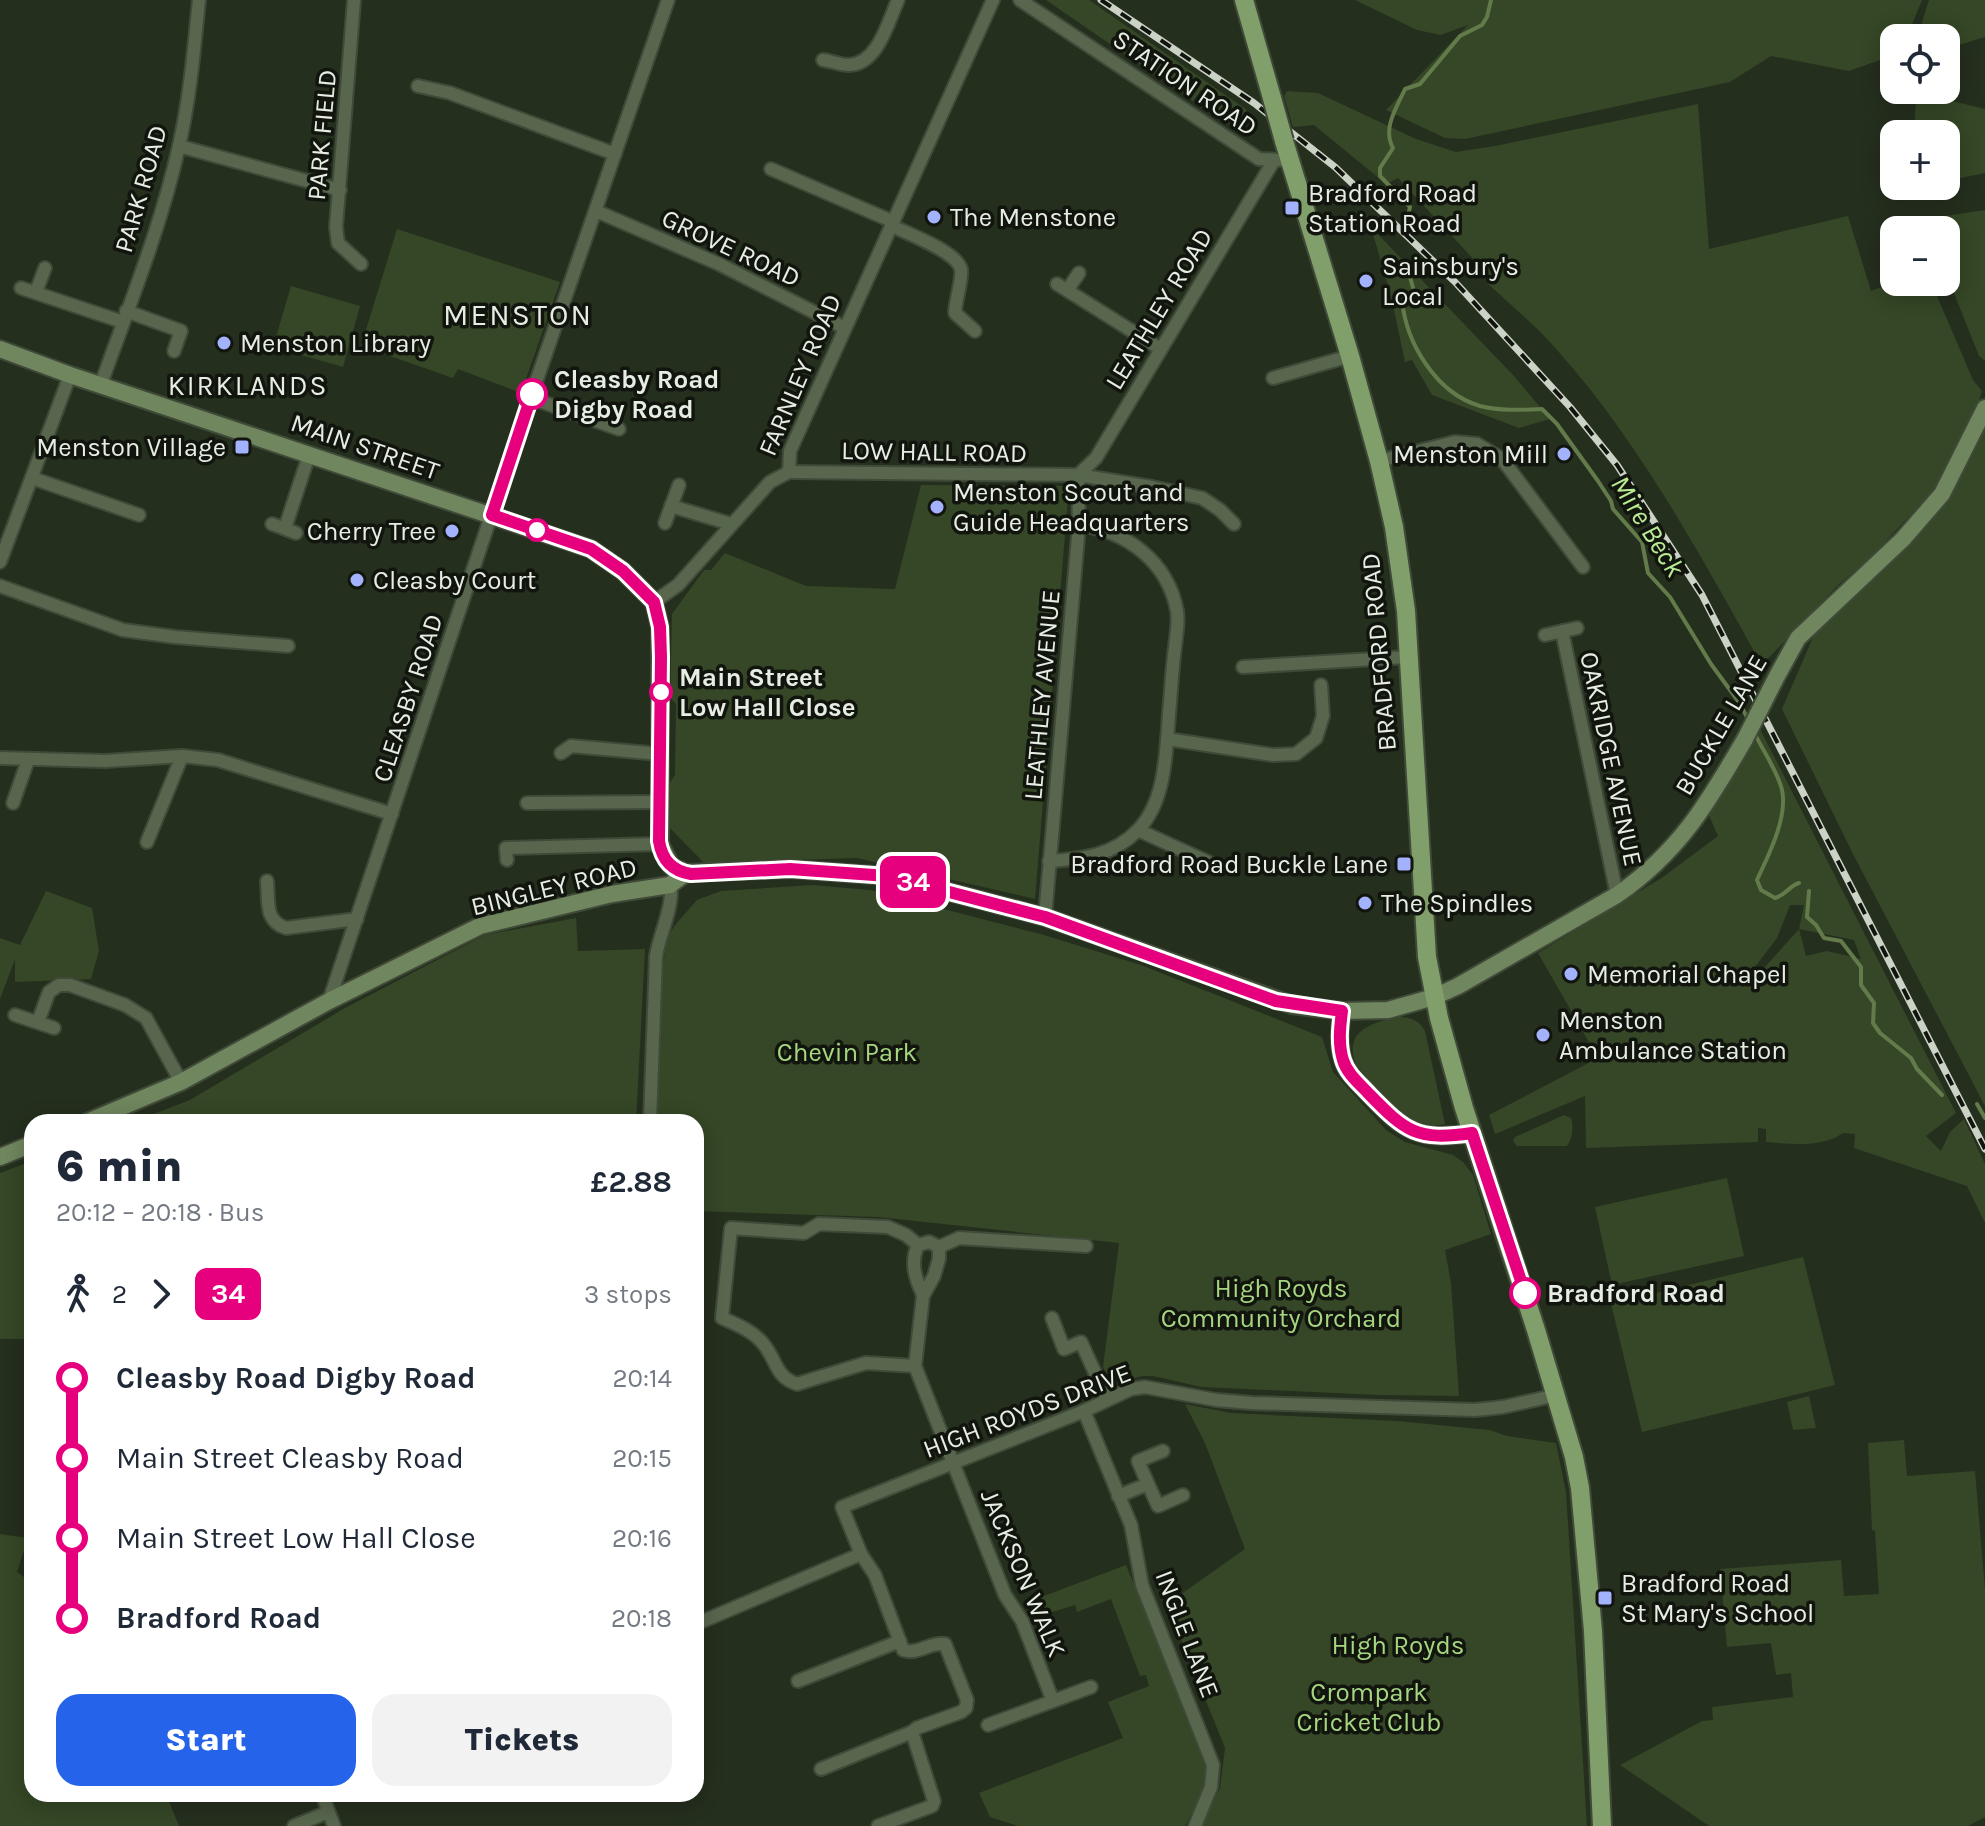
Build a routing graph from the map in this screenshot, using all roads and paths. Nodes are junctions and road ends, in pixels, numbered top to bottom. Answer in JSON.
{"nodes":[{"id":1,"x":199,"y":0,"type":"edge"},
{"id":2,"x":354,"y":0,"type":"edge"},
{"id":3,"x":668,"y":0,"type":"edge"},
{"id":4,"x":898,"y":0,"type":"edge"},
{"id":5,"x":993,"y":0,"type":"edge"},
{"id":6,"x":1020,"y":0,"type":"edge"},
{"id":7,"x":1244,"y":0,"type":"edge"},
{"id":8,"x":823,"y":60,"type":"dead end"},
{"id":9,"x":418,"y":86,"type":"dead end"},
{"id":10,"x":179,"y":146,"type":"junction"},
{"id":11,"x":1283,"y":153,"type":"junction"},
{"id":12,"x":615,"y":154,"type":"junction"},
{"id":13,"x":771,"y":169,"type":"dead end"},
{"id":14,"x":340,"y":190,"type":"junction"},
{"id":15,"x":596,"y":211,"type":"junction"},
{"id":16,"x":893,"y":224,"type":"junction"},
{"id":17,"x":361,"y":264,"type":"dead end"},
{"id":18,"x":45,"y":268,"type":"dead end"},
{"id":19,"x":1079,"y":273,"type":"dead end"},
{"id":20,"x":21,"y":288,"type":"dead end"},
{"id":21,"x":36,"y":292,"type":"junction"},
{"id":22,"x":125,"y":317,"type":"junction"},
{"id":23,"x":845,"y":328,"type":"junction"},
{"id":24,"x":975,"y":331,"type":"dead end"},
{"id":25,"x":1159,"y":348,"type":"junction"},
{"id":26,"x":0,"y":349,"type":"edge"},
{"id":27,"x":174,"y":351,"type":"dead end"},
{"id":28,"x":1350,"y":356,"type":"junction"},
{"id":29,"x":70,"y":375,"type":"junction"},
{"id":30,"x":1273,"y":378,"type":"dead end"},
{"id":31,"x":101,"y":384,"type":"junction"},
{"id":32,"x":531,"y":398,"type":"junction"},
{"id":33,"x":1985,"y":408,"type":"edge"},
{"id":34,"x":619,"y":429,"type":"dead end"},
{"id":35,"x":309,"y":455,"type":"junction"},
{"id":36,"x":1379,"y":461,"type":"junction"},
{"id":37,"x":789,"y":472,"type":"junction"},
{"id":38,"x":1078,"y":475,"type":"junction"},
{"id":39,"x":32,"y":478,"type":"junction"},
{"id":40,"x":679,"y":485,"type":"dead end"},
{"id":41,"x":671,"y":506,"type":"junction"},
{"id":42,"x":139,"y":515,"type":"dead end"},
{"id":43,"x":492,"y":515,"type":"junction"},
{"id":44,"x":665,"y":523,"type":"dead end"},
{"id":45,"x":272,"y":524,"type":"dead end"},
{"id":46,"x":731,"y":524,"type":"junction"},
{"id":47,"x":1234,"y":524,"type":"dead end"},
{"id":48,"x":1079,"y":525,"type":"junction"},
{"id":49,"x":0,"y":562,"type":"edge"},
{"id":50,"x":1583,"y":567,"type":"dead end"},
{"id":51,"x":0,"y":586,"type":"edge"},
{"id":52,"x":654,"y":602,"type":"junction"},
{"id":53,"x":1577,"y":628,"type":"dead end"},
{"id":54,"x":1562,"y":631,"type":"junction"},
{"id":55,"x":1545,"y":635,"type":"dead end"},
{"id":56,"x":288,"y":646,"type":"dead end"},
{"id":57,"x":1408,"y":657,"type":"junction"},
{"id":58,"x":1243,"y":667,"type":"dead end"},
{"id":59,"x":1322,"y":685,"type":"dead end"},
{"id":60,"x":1167,"y":739,"type":"junction"},
{"id":61,"x":561,"y":753,"type":"dead end"},
{"id":62,"x":660,"y":754,"type":"junction"},
{"id":63,"x":182,"y":756,"type":"junction"},
{"id":64,"x":0,"y":758,"type":"edge"},
{"id":65,"x":28,"y":760,"type":"junction"},
{"id":66,"x":659,"y":802,"type":"junction"},
{"id":67,"x":13,"y":803,"type":"dead end"},
{"id":68,"x":527,"y":803,"type":"dead end"},
{"id":69,"x":392,"y":814,"type":"junction"},
{"id":70,"x":1138,"y":830,"type":"junction"},
{"id":71,"x":147,"y":842,"type":"dead end"},
{"id":72,"x":660,"y":844,"type":"junction"},
{"id":73,"x":507,"y":860,"type":"dead end"},
{"id":74,"x":1049,"y":861,"type":"junction"},
{"id":75,"x":1208,"y":862,"type":"dead end"},
{"id":76,"x":686,"y":873,"type":"junction"},
{"id":77,"x":267,"y":881,"type":"dead end"},
{"id":78,"x":670,"y":885,"type":"junction"},
{"id":79,"x":1617,"y":895,"type":"junction"},
{"id":80,"x":1045,"y":917,"type":"junction"},
{"id":81,"x":357,"y":919,"type":"junction"},
{"id":82,"x":1434,"y":997,"type":"junction"},
{"id":83,"x":329,"y":1001,"type":"junction"},
{"id":84,"x":1342,"y":1011,"type":"junction"},
{"id":85,"x":15,"y":1015,"type":"dead end"},
{"id":86,"x":38,"y":1022,"type":"junction"},
{"id":87,"x":54,"y":1028,"type":"dead end"},
{"id":88,"x":181,"y":1082,"type":"junction"},
{"id":89,"x":106,"y":1114,"type":"edge"},
{"id":90,"x":650,"y":1114,"type":"edge"},
{"id":91,"x":1472,"y":1133,"type":"junction"},
{"id":92,"x":24,"y":1147,"type":"edge"},
{"id":93,"x":0,"y":1157,"type":"edge"},
{"id":94,"x":918,"y":1245,"type":"junction"},
{"id":95,"x":1086,"y":1246,"type":"dead end"},
{"id":96,"x":939,"y":1247,"type":"junction"},
{"id":97,"x":923,"y":1295,"type":"junction"},
{"id":98,"x":1052,"y":1318,"type":"dead end"},
{"id":99,"x":915,"y":1366,"type":"junction"},
{"id":100,"x":1557,"y":1395,"type":"junction"},
{"id":101,"x":1107,"y":1399,"type":"junction"},
{"id":102,"x":1084,"y":1411,"type":"junction"},
{"id":103,"x":1163,"y":1451,"type":"dead end"},
{"id":104,"x":952,"y":1463,"type":"junction"},
{"id":105,"x":1148,"y":1484,"type":"junction"},
{"id":106,"x":1183,"y":1495,"type":"dead end"},
{"id":107,"x":1118,"y":1496,"type":"junction"},
{"id":108,"x":861,"y":1554,"type":"junction"},
{"id":109,"x":704,"y":1621,"type":"edge"},
{"id":110,"x":900,"y":1641,"type":"junction"},
{"id":111,"x":798,"y":1681,"type":"dead end"},
{"id":112,"x":1091,"y":1687,"type":"dead end"},
{"id":113,"x":1053,"y":1701,"type":"junction"},
{"id":114,"x":988,"y":1725,"type":"dead end"},
{"id":115,"x":912,"y":1732,"type":"junction"},
{"id":116,"x":821,"y":1769,"type":"dead end"},
{"id":117,"x":325,"y":1802,"type":"edge"},
{"id":118,"x":328,"y":1812,"type":"junction"},
{"id":119,"x":294,"y":1826,"type":"edge"},
{"id":120,"x":334,"y":1826,"type":"edge"},
{"id":121,"x":878,"y":1826,"type":"edge"},
{"id":122,"x":1195,"y":1826,"type":"edge"},
{"id":123,"x":1602,"y":1826,"type":"edge"}],
"edges":[{"from":1,"to":10,"type":"street","name":"PARK ROAD"},
{"from":2,"to":14,"type":"street","name":"PARK FIELD"},
{"from":3,"to":12,"type":"street","name":"CLEASBY ROAD"},
{"from":4,"to":8,"type":"street"},
{"from":5,"to":16,"type":"street","name":"FARNLEY ROAD"},
{"from":6,"to":11,"type":"street","name":"STATION ROAD"},
{"from":7,"to":11,"type":"main road","name":"BRADFORD ROAD","bridge":true},
{"from":9,"to":12,"type":"street"},
{"from":10,"to":14,"type":"street"},
{"from":10,"to":22,"type":"street","name":"PARK ROAD"},
{"from":11,"to":25,"type":"street","name":"LEATHLEY ROAD"},
{"from":11,"to":28,"type":"main road","name":"BRADFORD ROAD"},
{"from":12,"to":15,"type":"street","name":"CLEASBY ROAD"},
{"from":13,"to":16,"type":"street"},
{"from":14,"to":17,"type":"street","name":"PARK FIELD"},
{"from":15,"to":23,"type":"street","name":"GROVE ROAD"},
{"from":15,"to":32,"type":"street","name":"CLEASBY ROAD"},
{"from":16,"to":23,"type":"street","name":"FARNLEY ROAD"},
{"from":16,"to":24,"type":"street"},
{"from":18,"to":21,"type":"street"},
{"from":19,"to":25,"type":"street"},
{"from":20,"to":21,"type":"street"},
{"from":21,"to":22,"type":"street"},
{"from":22,"to":27,"type":"street"},
{"from":22,"to":31,"type":"street","name":"PARK ROAD"},
{"from":23,"to":37,"type":"street","name":"FARNLEY ROAD"},
{"from":25,"to":38,"type":"street","name":"LEATHLEY ROAD"},
{"from":26,"to":29,"type":"street","name":"MAIN STREET"},
{"from":28,"to":30,"type":"street"},
{"from":28,"to":36,"type":"main road","name":"BRADFORD ROAD"},
{"from":29,"to":31,"type":"street","name":"MAIN STREET"},
{"from":29,"to":39,"type":"street"},
{"from":31,"to":35,"type":"street","name":"MAIN STREET"},
{"from":32,"to":34,"type":"street"},
{"from":32,"to":43,"type":"street","name":"CLEASBY ROAD"},
{"from":33,"to":79,"type":"street","name":"BUCKLE LANE","bridge":true},
{"from":35,"to":43,"type":"street","name":"MAIN STREET"},
{"from":35,"to":45,"type":"street"},
{"from":36,"to":50,"type":"street"},
{"from":36,"to":57,"type":"main road","name":"BRADFORD ROAD"},
{"from":37,"to":38,"type":"street","name":"LOW HALL ROAD"},
{"from":37,"to":46,"type":"street","name":"FARNLEY ROAD"},
{"from":38,"to":47,"type":"street","name":"LOW HALL ROAD"},
{"from":38,"to":48,"type":"street","name":"LEATHLEY AVENUE"},
{"from":39,"to":42,"type":"street"},
{"from":39,"to":49,"type":"street"},
{"from":40,"to":41,"type":"street"},
{"from":41,"to":44,"type":"street"},
{"from":41,"to":46,"type":"street"},
{"from":43,"to":52,"type":"street","name":"MAIN STREET"},
{"from":43,"to":69,"type":"street","name":"CLEASBY ROAD"},
{"from":46,"to":52,"type":"street","name":"FARNLEY ROAD"},
{"from":48,"to":60,"type":"street"},
{"from":48,"to":74,"type":"street","name":"LEATHLEY AVENUE"},
{"from":51,"to":56,"type":"street"},
{"from":52,"to":62,"type":"street"},
{"from":53,"to":54,"type":"street","name":"OAKRIDGE AVENUE"},
{"from":54,"to":55,"type":"street","name":"OAKRIDGE AVENUE"},
{"from":54,"to":79,"type":"street","name":"OAKRIDGE AVENUE"},
{"from":57,"to":58,"type":"street"},
{"from":57,"to":82,"type":"main road","name":"BRADFORD ROAD"},
{"from":59,"to":60,"type":"street"},
{"from":60,"to":70,"type":"street"},
{"from":61,"to":62,"type":"street"},
{"from":62,"to":66,"type":"street"},
{"from":63,"to":65,"type":"street"},
{"from":63,"to":69,"type":"street"},
{"from":63,"to":71,"type":"street"},
{"from":64,"to":65,"type":"street"},
{"from":65,"to":67,"type":"street"},
{"from":66,"to":68,"type":"street"},
{"from":66,"to":72,"type":"street"},
{"from":69,"to":81,"type":"street","name":"CLEASBY ROAD"},
{"from":70,"to":74,"type":"street"},
{"from":70,"to":75,"type":"street"},
{"from":72,"to":73,"type":"street"},
{"from":72,"to":76,"type":"street"},
{"from":74,"to":80,"type":"street","name":"LEATHLEY AVENUE"},
{"from":76,"to":78,"type":"street","name":"BINGLEY ROAD"},
{"from":76,"to":80,"type":"street"},
{"from":77,"to":81,"type":"street"},
{"from":78,"to":83,"type":"street","name":"BINGLEY ROAD"},
{"from":78,"to":90,"type":"street"},
{"from":79,"to":82,"type":"street","name":"BUCKLE LANE"},
{"from":80,"to":84,"type":"street"},
{"from":81,"to":83,"type":"street","name":"CLEASBY ROAD"},
{"from":82,"to":84,"type":"street"},
{"from":82,"to":91,"type":"main road","name":"BRADFORD ROAD"},
{"from":83,"to":88,"type":"street","name":"BINGLEY ROAD"},
{"from":84,"to":91,"type":"street"},
{"from":85,"to":86,"type":"street"},
{"from":86,"to":87,"type":"street"},
{"from":86,"to":88,"type":"street"},
{"from":88,"to":89,"type":"street","name":"BINGLEY ROAD"},
{"from":91,"to":100,"type":"main road","name":"BRADFORD ROAD"},
{"from":92,"to":93,"type":"street"},
{"from":94,"to":96,"type":"street"},
{"from":94,"to":97,"type":"street"},
{"from":94,"to":99,"type":"street"},
{"from":95,"to":96,"type":"street"},
{"from":96,"to":97,"type":"street"},
{"from":97,"to":99,"type":"street"},
{"from":98,"to":101,"type":"street"},
{"from":99,"to":104,"type":"street","name":"JACKSON WALK"},
{"from":100,"to":101,"type":"street","name":"HIGH ROYDS DRIVE"},
{"from":100,"to":123,"type":"main road","name":"BRADFORD ROAD"},
{"from":101,"to":102,"type":"street","name":"HIGH ROYDS DRIVE"},
{"from":102,"to":104,"type":"street","name":"HIGH ROYDS DRIVE"},
{"from":102,"to":107,"type":"street","name":"INGLE LANE"},
{"from":103,"to":105,"type":"street"},
{"from":104,"to":108,"type":"street","name":"HIGH ROYDS DRIVE"},
{"from":104,"to":113,"type":"street","name":"JACKSON WALK"},
{"from":105,"to":106,"type":"street"},
{"from":105,"to":107,"type":"street"},
{"from":107,"to":122,"type":"street","name":"INGLE LANE"},
{"from":108,"to":109,"type":"street"},
{"from":108,"to":110,"type":"street"},
{"from":110,"to":111,"type":"street"},
{"from":110,"to":115,"type":"street"},
{"from":112,"to":113,"type":"street"},
{"from":113,"to":114,"type":"street"},
{"from":115,"to":116,"type":"street"},
{"from":115,"to":121,"type":"street"},
{"from":117,"to":118,"type":"street"},
{"from":118,"to":119,"type":"street"},
{"from":118,"to":120,"type":"street"}]}
